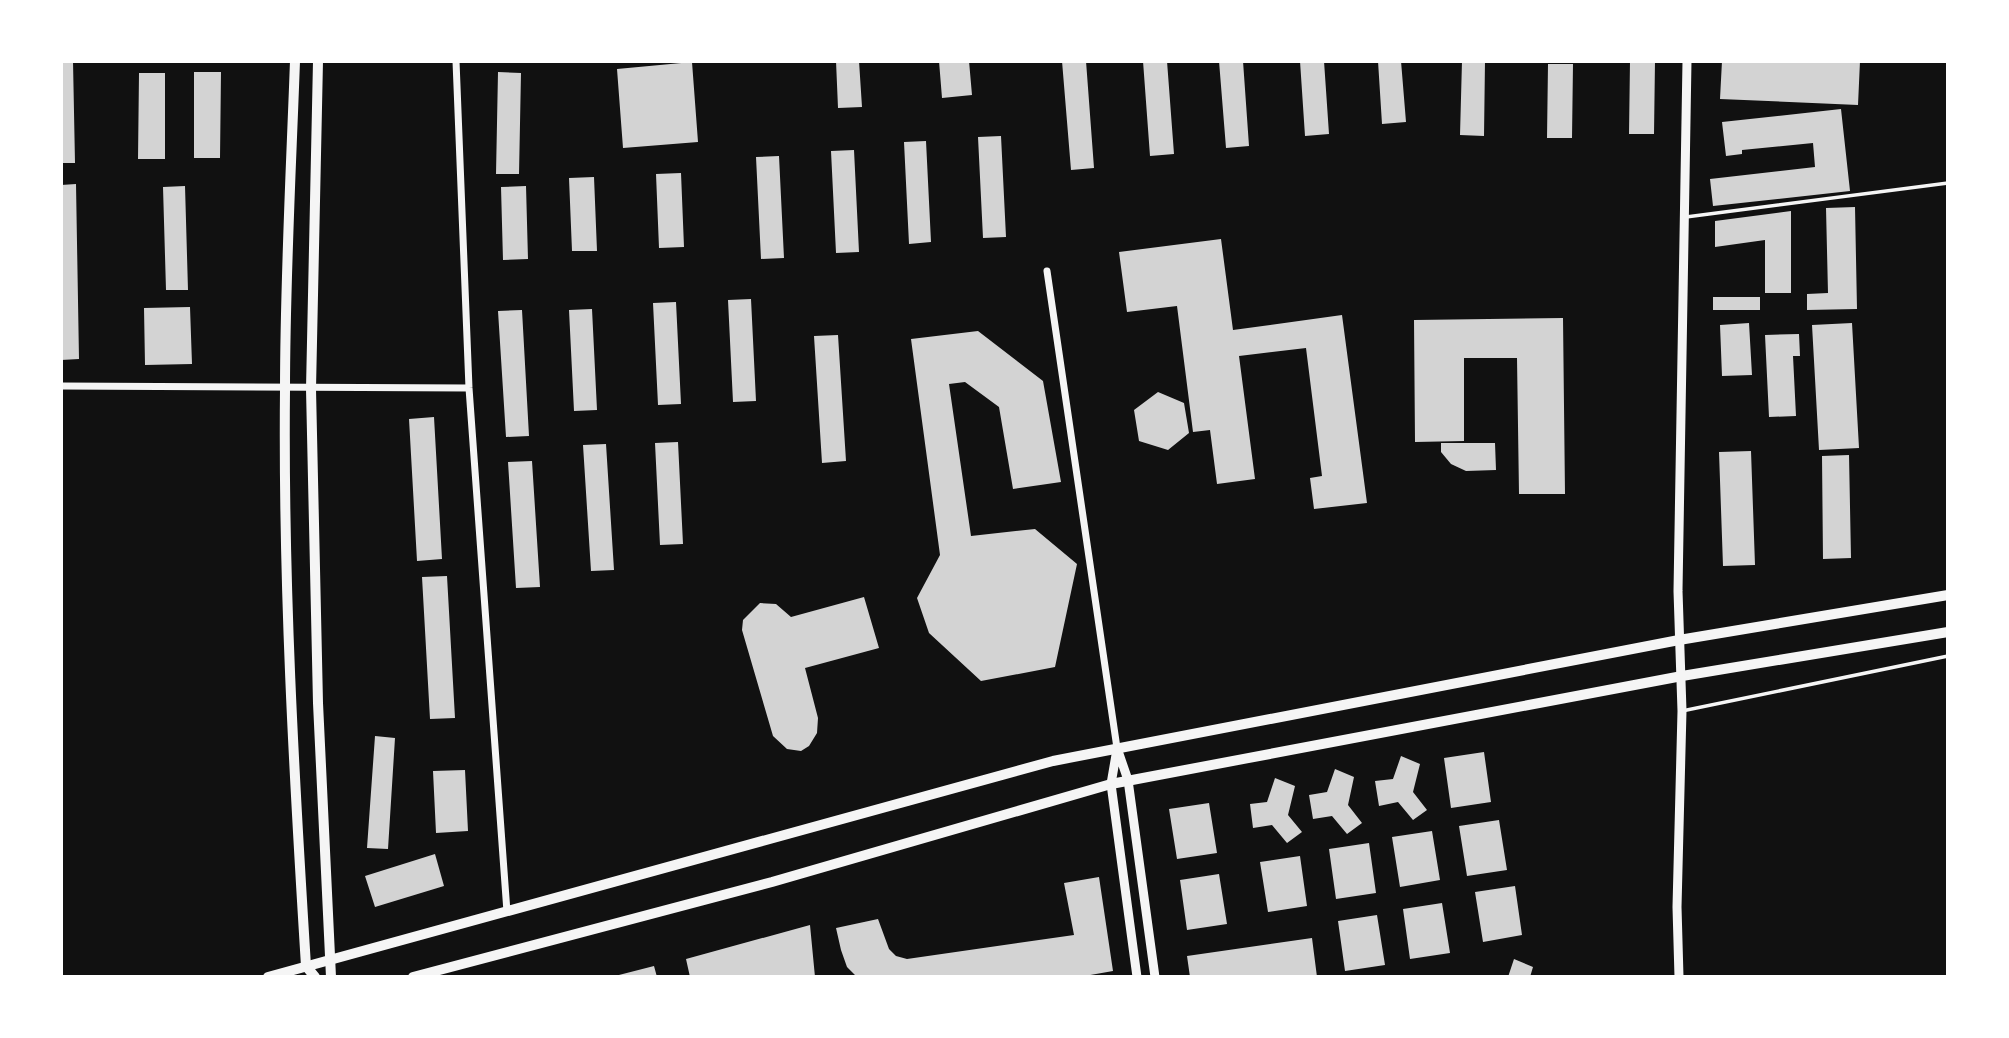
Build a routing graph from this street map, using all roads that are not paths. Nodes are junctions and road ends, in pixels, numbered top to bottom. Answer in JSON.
{"nodes":[{"id":1,"x":295,"y":61,"type":"edge"},
{"id":2,"x":318,"y":61,"type":"edge"},
{"id":3,"x":456,"y":61,"type":"edge"},
{"id":4,"x":1687,"y":61,"type":"edge"},
{"id":5,"x":1948,"y":183,"type":"edge"},
{"id":6,"x":1686,"y":218,"type":"junction"},
{"id":7,"x":1047,"y":271,"type":"dead end"},
{"id":8,"x":61,"y":386,"type":"edge"},
{"id":9,"x":468,"y":388,"type":"junction"},
{"id":10,"x":285,"y":389,"type":"junction"},
{"id":11,"x":311,"y":389,"type":"junction"},
{"id":12,"x":1948,"y":595,"type":"edge"},
{"id":13,"x":1948,"y":632,"type":"edge"},
{"id":14,"x":1679,"y":640,"type":"junction"},
{"id":15,"x":1948,"y":656,"type":"edge"},
{"id":16,"x":1682,"y":676,"type":"junction"},
{"id":17,"x":1682,"y":711,"type":"junction"},
{"id":18,"x":1117,"y":748,"type":"junction"},
{"id":19,"x":1128,"y":780,"type":"junction"},
{"id":20,"x":1111,"y":784,"type":"junction"},
{"id":21,"x":507,"y":912,"type":"junction"},
{"id":22,"x":330,"y":960,"type":"junction"},
{"id":23,"x":306,"y":967,"type":"junction"},
{"id":24,"x":268,"y":977,"type":"edge"},
{"id":25,"x":314,"y":977,"type":"edge"},
{"id":26,"x":331,"y":977,"type":"edge"},
{"id":27,"x":413,"y":977,"type":"edge"},
{"id":28,"x":1136,"y":977,"type":"edge"},
{"id":29,"x":1155,"y":977,"type":"edge"},
{"id":30,"x":1679,"y":977,"type":"edge"}],
"edges":[{"from":1,"to":10,"type":"main road"},
{"from":2,"to":11,"type":"main road"},
{"from":3,"to":9,"type":"street"},
{"from":4,"to":6,"type":"street"},
{"from":5,"to":6,"type":"lane"},
{"from":6,"to":14,"type":"street"},
{"from":7,"to":18,"type":"street"},
{"from":8,"to":10,"type":"street"},
{"from":9,"to":11,"type":"street"},
{"from":9,"to":21,"type":"street"},
{"from":10,"to":11,"type":"street"},
{"from":10,"to":23,"type":"main road"},
{"from":11,"to":22,"type":"main road"},
{"from":12,"to":14,"type":"main road"},
{"from":13,"to":16,"type":"main road"},
{"from":14,"to":16,"type":"street"},
{"from":14,"to":18,"type":"main road"},
{"from":15,"to":17,"type":"lane"},
{"from":16,"to":17,"type":"street"},
{"from":16,"to":19,"type":"main road"},
{"from":17,"to":30,"type":"street"},
{"from":18,"to":19,"type":"street"},
{"from":18,"to":20,"type":"street"},
{"from":18,"to":21,"type":"main road"},
{"from":19,"to":20,"type":"main road"},
{"from":19,"to":29,"type":"street"},
{"from":20,"to":27,"type":"main road"},
{"from":20,"to":28,"type":"street"},
{"from":21,"to":22,"type":"main road"},
{"from":22,"to":23,"type":"main road"},
{"from":22,"to":26,"type":"main road"},
{"from":23,"to":24,"type":"main road"},
{"from":23,"to":25,"type":"main road"}]}
